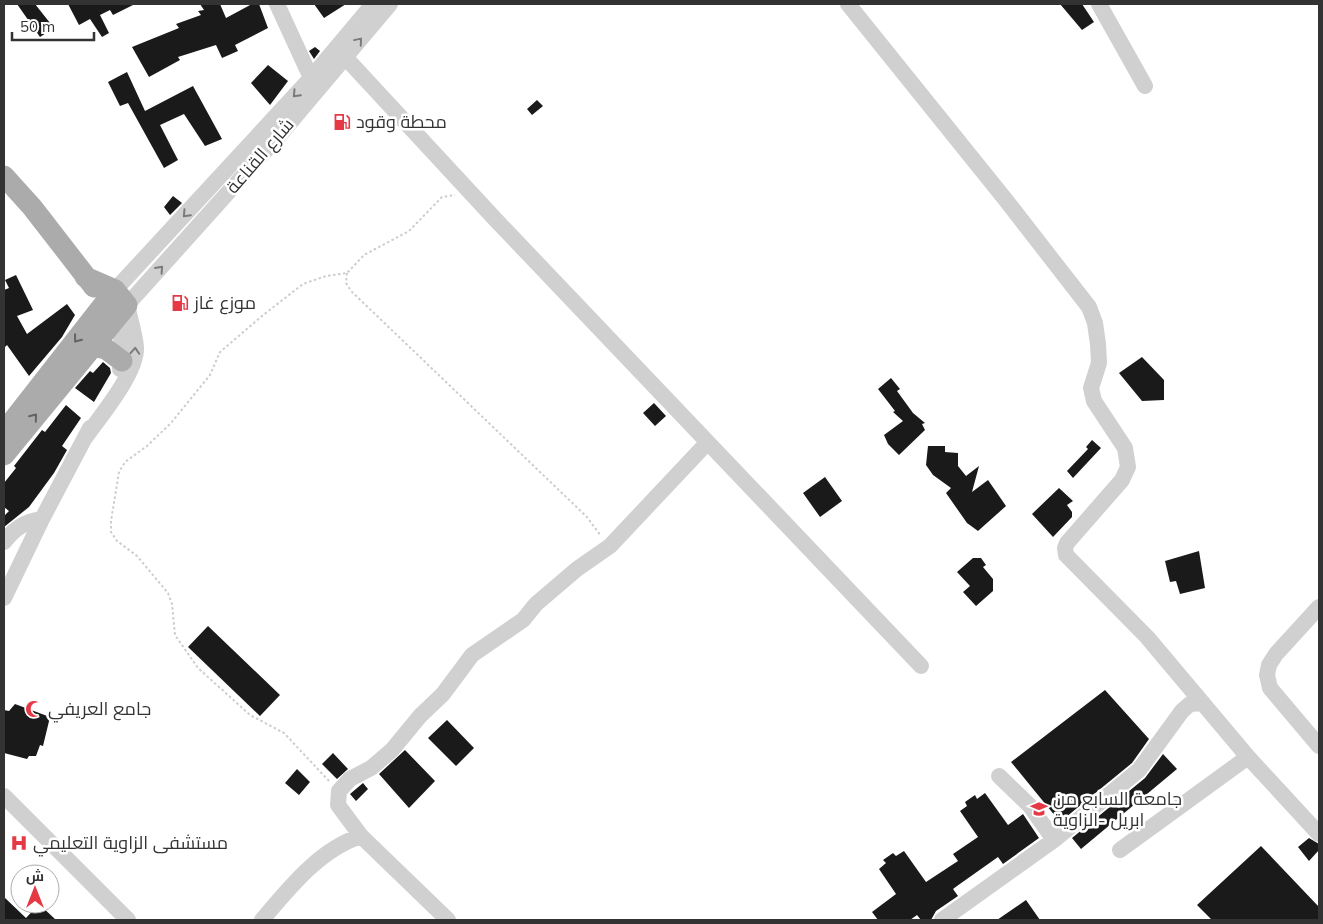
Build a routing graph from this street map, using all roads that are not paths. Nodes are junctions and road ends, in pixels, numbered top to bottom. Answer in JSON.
{"nodes":[{"id":1,"x":277,"y":4,"type":"edge"},
{"id":2,"x":373,"y":4,"type":"edge"},
{"id":3,"x":390,"y":4,"type":"edge"},
{"id":4,"x":848,"y":4,"type":"edge"},
{"id":5,"x":1099,"y":4,"type":"edge"},
{"id":6,"x":345,"y":57,"type":"junction"},
{"id":7,"x":311,"y":78,"type":"junction"},
{"id":8,"x":1144,"y":86,"type":"dead end"},
{"id":9,"x":4,"y":176,"type":"edge"},
{"id":10,"x":117,"y":303,"type":"junction"},
{"id":11,"x":92,"y":346,"type":"junction"},
{"id":12,"x":122,"y":361,"type":"junction"},
{"id":13,"x":4,"y":432,"type":"edge"},
{"id":14,"x":85,"y":438,"type":"junction"},
{"id":15,"x":707,"y":443,"type":"junction"},
{"id":16,"x":4,"y":455,"type":"edge"},
{"id":17,"x":42,"y":519,"type":"junction"},
{"id":18,"x":4,"y":542,"type":"edge"},
{"id":19,"x":4,"y":598,"type":"edge"},
{"id":20,"x":1317,"y":615,"type":"edge"},
{"id":21,"x":921,"y":666,"type":"dead end"},
{"id":22,"x":1203,"y":702,"type":"junction"},
{"id":23,"x":1319,"y":746,"type":"edge"},
{"id":24,"x":1248,"y":757,"type":"junction"},
{"id":25,"x":999,"y":776,"type":"dead end"},
{"id":26,"x":4,"y":796,"type":"edge"},
{"id":27,"x":1319,"y":834,"type":"edge"},
{"id":28,"x":362,"y":836,"type":"junction"},
{"id":29,"x":1054,"y":840,"type":"junction"},
{"id":30,"x":1120,"y":850,"type":"dead end"},
{"id":31,"x":127,"y":920,"type":"edge"},
{"id":32,"x":262,"y":920,"type":"edge"},
{"id":33,"x":448,"y":920,"type":"edge"},
{"id":34,"x":942,"y":920,"type":"edge"}],
"edges":[{"from":1,"to":7,"type":"street"},
{"from":2,"to":7,"type":"street","name":"شارع القناعة"},
{"from":6,"to":3,"type":"street","name":"شارع القناعة","one_way":true},
{"from":4,"to":22,"type":"street"},
{"from":5,"to":8,"type":"street"},
{"from":10,"to":6,"type":"street","name":"شارع القناعة","one_way":true},
{"from":6,"to":15,"type":"street"},
{"from":7,"to":10,"type":"street","name":"شارع القناعة","one_way":true},
{"from":9,"to":10,"type":"main road"},
{"from":10,"to":11,"type":"main road"},
{"from":10,"to":12,"type":"street"},
{"from":10,"to":13,"type":"main road","one_way":true},
{"from":14,"to":10,"type":"street","one_way":true},
{"from":11,"to":12,"type":"main road"},
{"from":16,"to":11,"type":"main road","one_way":true},
{"from":12,"to":14,"type":"street"},
{"from":14,"to":17,"type":"street"},
{"from":15,"to":21,"type":"street"},
{"from":15,"to":28,"type":"street"},
{"from":17,"to":18,"type":"street"},
{"from":17,"to":19,"type":"street"},
{"from":20,"to":23,"type":"street"},
{"from":22,"to":24,"type":"street"},
{"from":22,"to":29,"type":"street"},
{"from":24,"to":27,"type":"street"},
{"from":24,"to":30,"type":"street"},
{"from":25,"to":29,"type":"street"},
{"from":26,"to":31,"type":"street"},
{"from":28,"to":32,"type":"street"},
{"from":28,"to":33,"type":"street"},
{"from":29,"to":34,"type":"street"}]}
